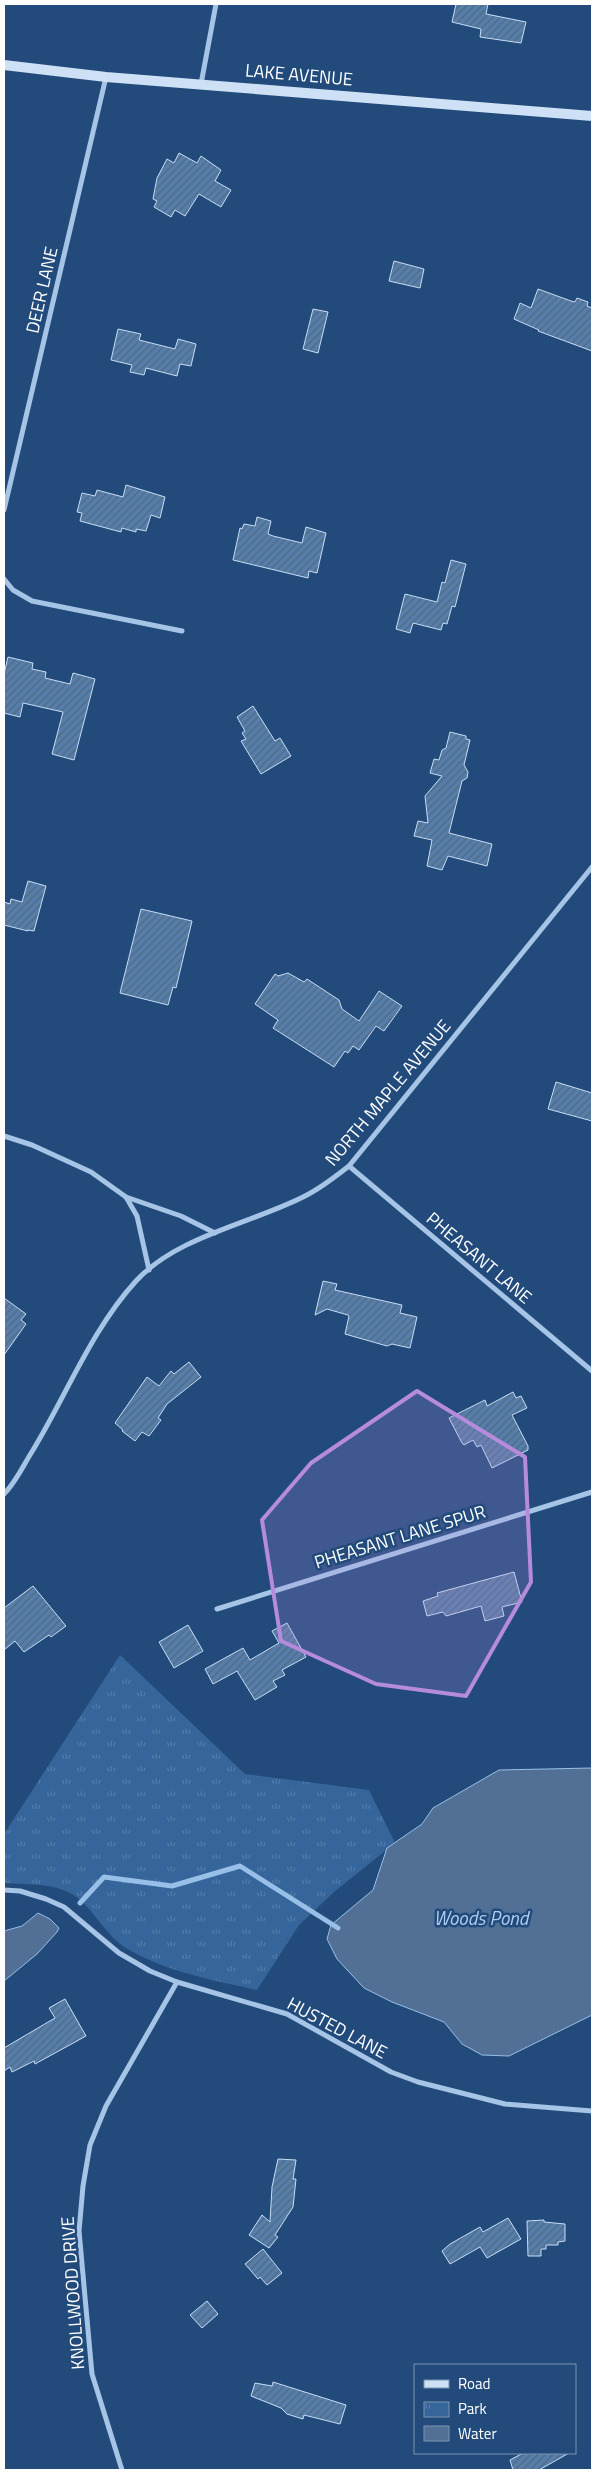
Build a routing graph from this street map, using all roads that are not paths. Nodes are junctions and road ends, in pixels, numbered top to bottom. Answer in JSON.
{"nodes":[{"id":1,"x":216,"y":4,"type":"edge"},
{"id":2,"x":4,"y":65,"type":"edge"},
{"id":3,"x":106,"y":77,"type":"junction"},
{"id":4,"x":202,"y":84,"type":"junction"},
{"id":5,"x":592,"y":116,"type":"edge"},
{"id":6,"x":4,"y":510,"type":"edge"},
{"id":7,"x":4,"y":580,"type":"edge"},
{"id":8,"x":182,"y":631,"type":"dead end"},
{"id":9,"x":592,"y":868,"type":"edge"},
{"id":10,"x":4,"y":1136,"type":"edge"},
{"id":11,"x":349,"y":1166,"type":"junction"},
{"id":12,"x":126,"y":1197,"type":"junction"},
{"id":13,"x":215,"y":1233,"type":"junction"},
{"id":14,"x":149,"y":1270,"type":"junction"},
{"id":15,"x":592,"y":1371,"type":"edge"},
{"id":16,"x":592,"y":1492,"type":"edge"},
{"id":17,"x":4,"y":1494,"type":"edge"},
{"id":18,"x":217,"y":1609,"type":"dead end"},
{"id":19,"x":4,"y":1890,"type":"edge"},
{"id":20,"x":177,"y":1982,"type":"junction"},
{"id":21,"x":592,"y":2111,"type":"edge"},
{"id":22,"x":122,"y":2470,"type":"edge"}],
"edges":[{"from":1,"to":4,"type":"street"},
{"from":2,"to":3,"type":"main road","name":"LAKE AVENUE"},
{"from":3,"to":4,"type":"main road","name":"LAKE AVENUE"},
{"from":3,"to":6,"type":"street","name":"DEER LANE"},
{"from":4,"to":5,"type":"main road","name":"LAKE AVENUE"},
{"from":7,"to":8,"type":"street"},
{"from":9,"to":11,"type":"street","name":"NORTH MAPLE AVENUE"},
{"from":10,"to":12,"type":"street"},
{"from":11,"to":13,"type":"street","name":"NORTH MAPLE AVENUE"},
{"from":11,"to":15,"type":"street","name":"PHEASANT LANE"},
{"from":12,"to":13,"type":"street"},
{"from":12,"to":14,"type":"street"},
{"from":13,"to":14,"type":"street","name":"NORTH MAPLE AVENUE"},
{"from":14,"to":17,"type":"street","name":"NORTH MAPLE AVENUE"},
{"from":16,"to":18,"type":"street","name":"PHEASANT LANE SPUR"},
{"from":19,"to":20,"type":"street","name":"HUSTED LANE"},
{"from":20,"to":21,"type":"street","name":"HUSTED LANE"},
{"from":20,"to":22,"type":"street","name":"KNOLLWOOD DRIVE"}]}
